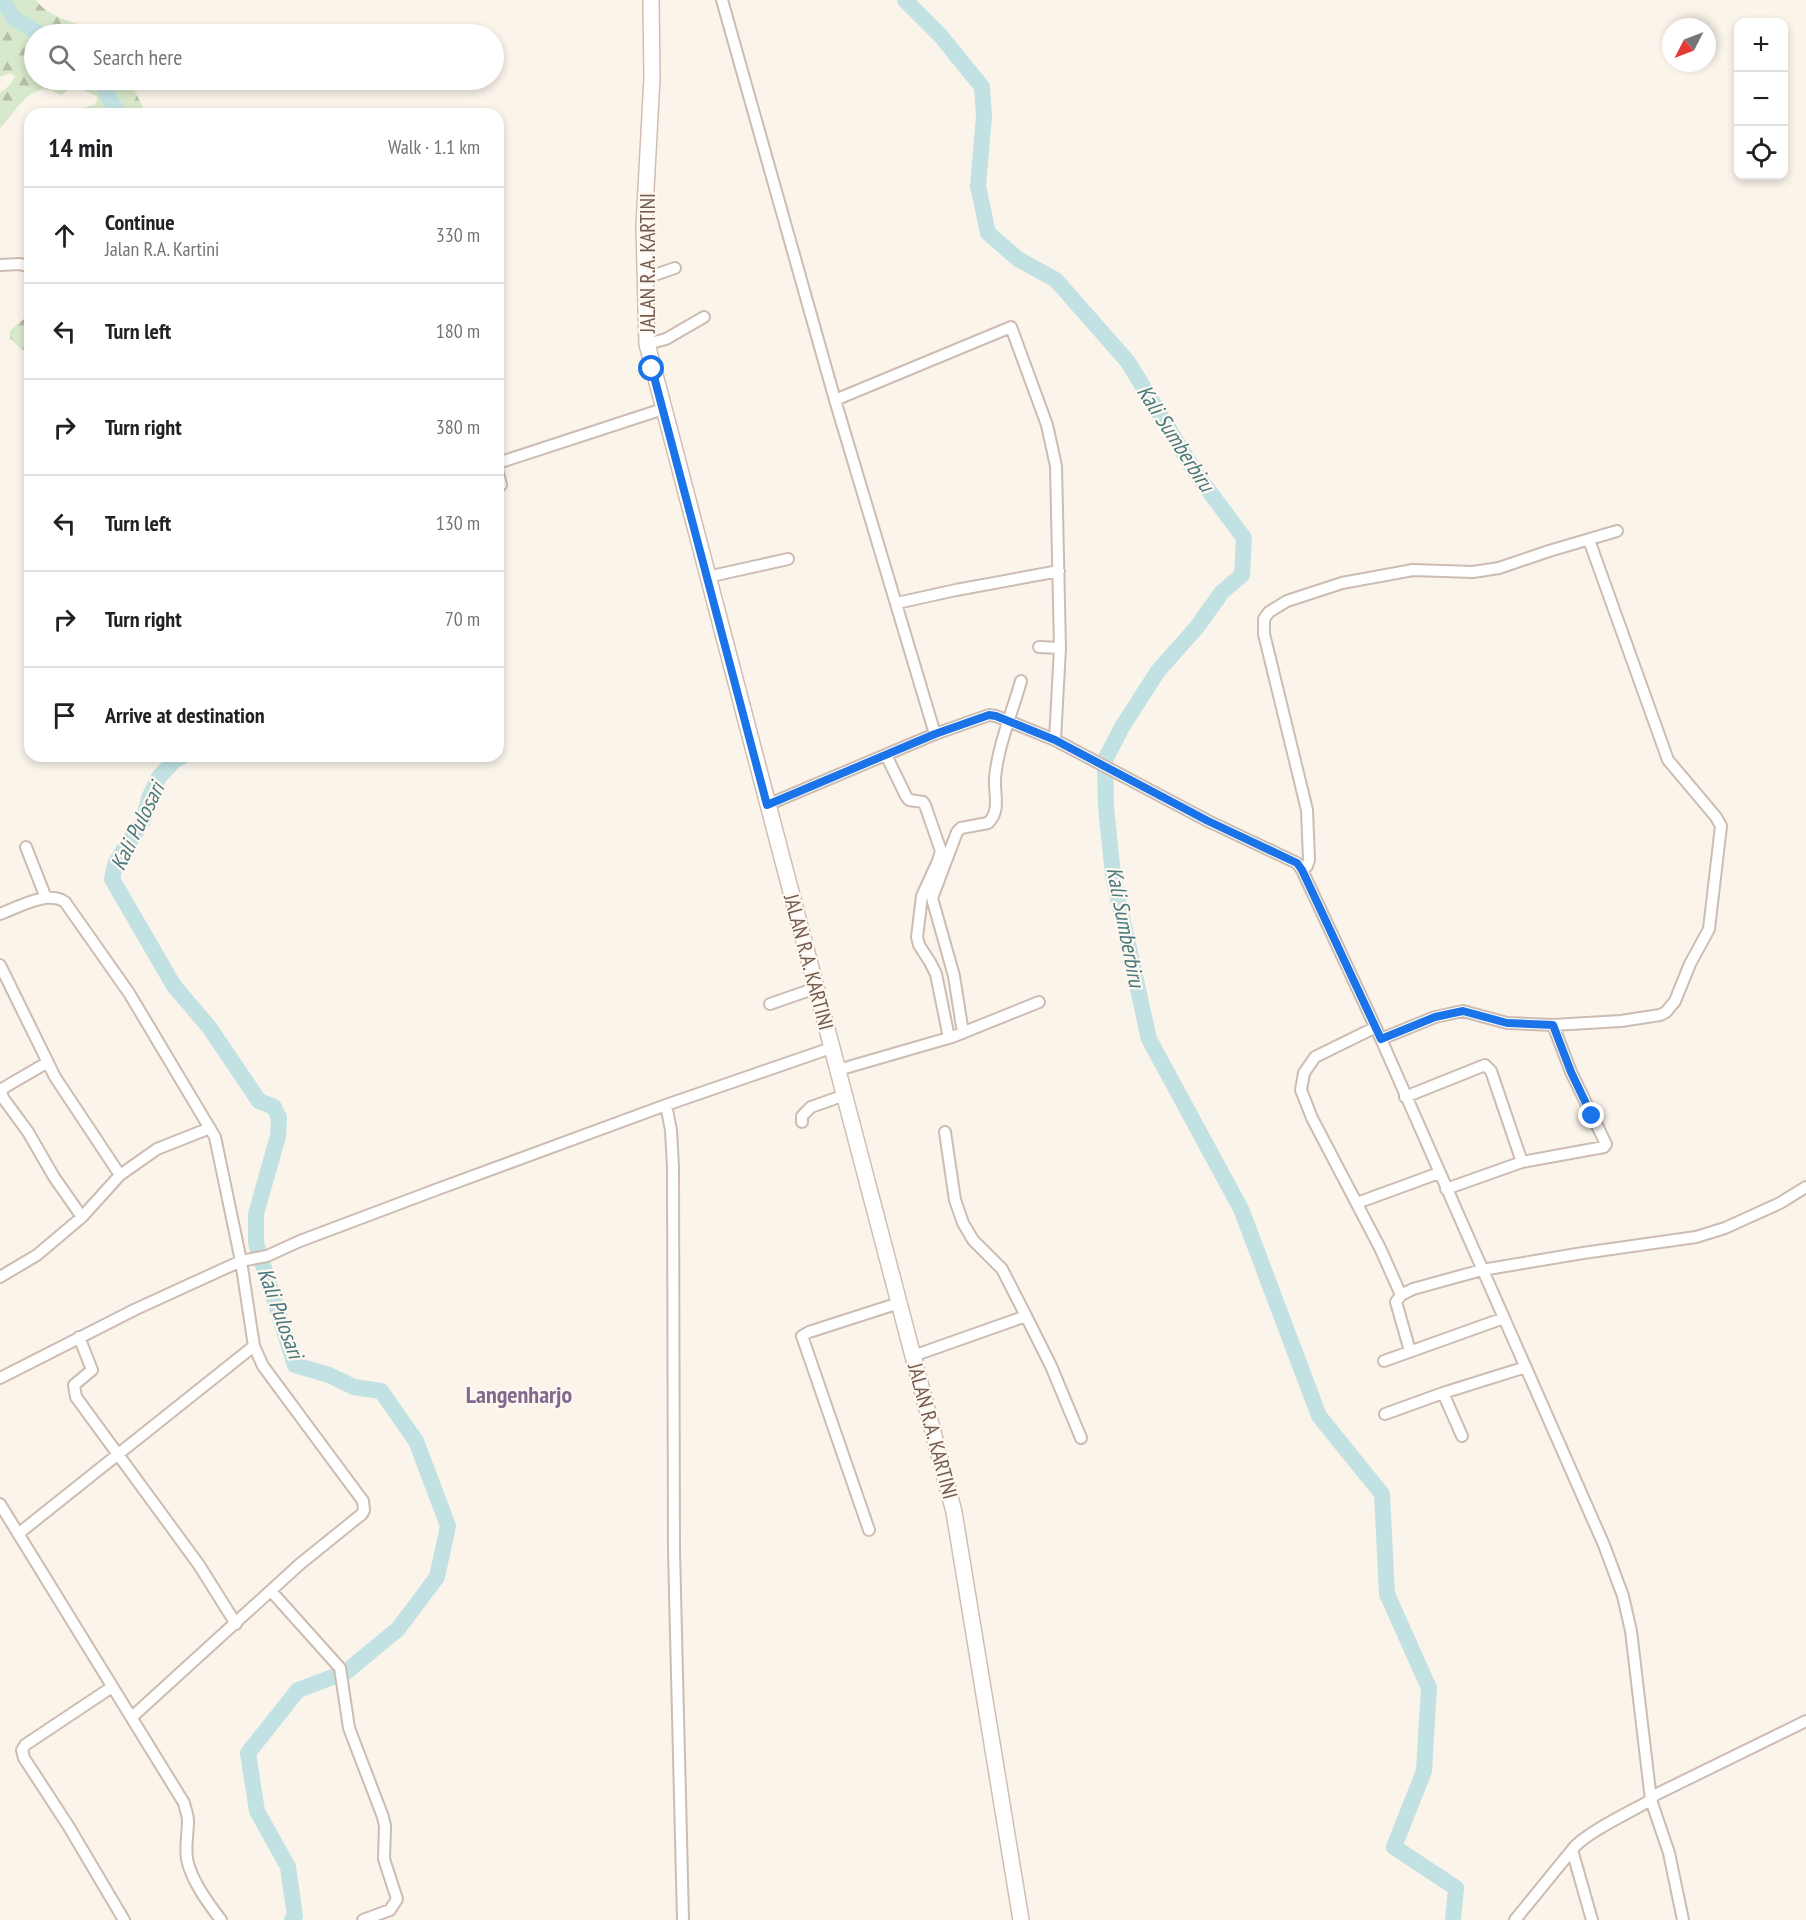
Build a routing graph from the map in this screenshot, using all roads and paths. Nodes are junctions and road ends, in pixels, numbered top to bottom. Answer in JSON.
{"nodes":[{"id":1,"x":651,"y":0,"type":"edge"},
{"id":2,"x":722,"y":0,"type":"edge"},
{"id":3,"x":0,"y":265,"type":"edge"},
{"id":4,"x":24,"y":265,"type":"edge"},
{"id":5,"x":675,"y":268,"type":"dead end"},
{"id":6,"x":646,"y":278,"type":"junction"},
{"id":7,"x":704,"y":317,"type":"dead end"},
{"id":8,"x":647,"y":344,"type":"junction"},
{"id":9,"x":835,"y":400,"type":"junction"},
{"id":10,"x":662,"y":408,"type":"junction"},
{"id":11,"x":504,"y":459,"type":"edge"},
{"id":12,"x":1617,"y":531,"type":"dead end"},
{"id":13,"x":1590,"y":542,"type":"junction"},
{"id":14,"x":788,"y":559,"type":"dead end"},
{"id":15,"x":1059,"y":571,"type":"junction"},
{"id":16,"x":707,"y":578,"type":"junction"},
{"id":17,"x":897,"y":603,"type":"junction"},
{"id":18,"x":1039,"y":647,"type":"dead end"},
{"id":19,"x":1058,"y":647,"type":"junction"},
{"id":20,"x":1021,"y":681,"type":"dead end"},
{"id":21,"x":1006,"y":719,"type":"junction"},
{"id":22,"x":935,"y":734,"type":"junction"},
{"id":23,"x":1055,"y":740,"type":"junction"},
{"id":24,"x":886,"y":755,"type":"junction"},
{"id":25,"x":767,"y":805,"type":"junction"},
{"id":26,"x":26,"y":847,"type":"dead end"},
{"id":27,"x":1302,"y":870,"type":"junction"},
{"id":28,"x":927,"y":897,"type":"junction"},
{"id":29,"x":46,"y":898,"type":"junction"},
{"id":30,"x":0,"y":914,"type":"edge"},
{"id":31,"x":0,"y":965,"type":"edge"},
{"id":32,"x":816,"y":988,"type":"junction"},
{"id":33,"x":1039,"y":1002,"type":"dead end"},
{"id":34,"x":770,"y":1004,"type":"dead end"},
{"id":35,"x":1553,"y":1025,"type":"junction"},
{"id":36,"x":1374,"y":1028,"type":"junction"},
{"id":37,"x":956,"y":1036,"type":"junction"},
{"id":38,"x":1381,"y":1039,"type":"junction"},
{"id":39,"x":831,"y":1048,"type":"junction"},
{"id":40,"x":48,"y":1062,"type":"junction"},
{"id":41,"x":838,"y":1070,"type":"junction"},
{"id":42,"x":0,"y":1090,"type":"edge"},
{"id":43,"x":845,"y":1095,"type":"junction"},
{"id":44,"x":1406,"y":1097,"type":"junction"},
{"id":45,"x":666,"y":1105,"type":"junction"},
{"id":46,"x":802,"y":1122,"type":"dead end"},
{"id":47,"x":210,"y":1128,"type":"junction"},
{"id":48,"x":945,"y":1132,"type":"dead end"},
{"id":49,"x":1522,"y":1162,"type":"junction"},
{"id":50,"x":1439,"y":1173,"type":"junction"},
{"id":51,"x":120,"y":1175,"type":"junction"},
{"id":52,"x":1806,"y":1187,"type":"edge"},
{"id":53,"x":1446,"y":1189,"type":"junction"},
{"id":54,"x":1357,"y":1203,"type":"junction"},
{"id":55,"x":82,"y":1217,"type":"junction"},
{"id":56,"x":241,"y":1261,"type":"junction"},
{"id":57,"x":1482,"y":1270,"type":"junction"},
{"id":58,"x":0,"y":1277,"type":"edge"},
{"id":59,"x":1401,"y":1295,"type":"junction"},
{"id":60,"x":899,"y":1303,"type":"junction"},
{"id":61,"x":1026,"y":1316,"type":"junction"},
{"id":62,"x":1504,"y":1318,"type":"junction"},
{"id":63,"x":79,"y":1337,"type":"junction"},
{"id":64,"x":254,"y":1346,"type":"junction"},
{"id":65,"x":1410,"y":1352,"type":"junction"},
{"id":66,"x":914,"y":1356,"type":"junction"},
{"id":67,"x":1384,"y":1361,"type":"dead end"},
{"id":68,"x":1526,"y":1367,"type":"junction"},
{"id":69,"x":0,"y":1378,"type":"edge"},
{"id":70,"x":1443,"y":1393,"type":"junction"},
{"id":71,"x":1385,"y":1414,"type":"dead end"},
{"id":72,"x":1462,"y":1436,"type":"dead end"},
{"id":73,"x":1081,"y":1438,"type":"dead end"},
{"id":74,"x":118,"y":1453,"type":"junction"},
{"id":75,"x":0,"y":1504,"type":"edge"},
{"id":76,"x":869,"y":1530,"type":"dead end"},
{"id":77,"x":18,"y":1534,"type":"junction"},
{"id":78,"x":271,"y":1591,"type":"junction"},
{"id":79,"x":236,"y":1624,"type":"junction"},
{"id":80,"x":112,"y":1687,"type":"junction"},
{"id":81,"x":132,"y":1718,"type":"junction"},
{"id":82,"x":1806,"y":1721,"type":"edge"},
{"id":83,"x":1651,"y":1800,"type":"junction"},
{"id":84,"x":1572,"y":1850,"type":"junction"},
{"id":85,"x":124,"y":1920,"type":"edge"},
{"id":86,"x":221,"y":1920,"type":"edge"},
{"id":87,"x":363,"y":1920,"type":"edge"},
{"id":88,"x":683,"y":1920,"type":"edge"},
{"id":89,"x":1021,"y":1920,"type":"edge"},
{"id":90,"x":1515,"y":1920,"type":"edge"},
{"id":91,"x":1592,"y":1920,"type":"edge"},
{"id":92,"x":1683,"y":1920,"type":"edge"}],
"edges":[{"from":1,"to":6,"type":"main road","name":"JALAN R.A. KARTINI"},
{"from":2,"to":9,"type":"street"},
{"from":3,"to":4,"type":"street"},
{"from":5,"to":6,"type":"street"},
{"from":6,"to":8,"type":"main road","name":"JALAN R.A. KARTINI"},
{"from":7,"to":8,"type":"street"},
{"from":8,"to":10,"type":"main road","name":"JALAN R.A. KARTINI"},
{"from":9,"to":15,"type":"street"},
{"from":9,"to":17,"type":"street"},
{"from":10,"to":11,"type":"street"},
{"from":10,"to":16,"type":"main road","name":"JALAN R.A. KARTINI"},
{"from":12,"to":13,"type":"street"},
{"from":13,"to":27,"type":"street"},
{"from":13,"to":35,"type":"street"},
{"from":14,"to":16,"type":"street"},
{"from":15,"to":17,"type":"street"},
{"from":15,"to":19,"type":"street"},
{"from":16,"to":25,"type":"main road","name":"JALAN R.A. KARTINI"},
{"from":17,"to":22,"type":"street"},
{"from":18,"to":19,"type":"street"},
{"from":19,"to":23,"type":"street"},
{"from":20,"to":21,"type":"street"},
{"from":21,"to":22,"type":"street"},
{"from":21,"to":23,"type":"street"},
{"from":21,"to":28,"type":"street"},
{"from":22,"to":24,"type":"street"},
{"from":23,"to":27,"type":"street"},
{"from":24,"to":25,"type":"street"},
{"from":24,"to":28,"type":"street"},
{"from":25,"to":32,"type":"main road","name":"JALAN R.A. KARTINI"},
{"from":26,"to":29,"type":"street"},
{"from":27,"to":36,"type":"street"},
{"from":28,"to":37,"type":"street"},
{"from":28,"to":37,"type":"street"},
{"from":29,"to":30,"type":"street"},
{"from":29,"to":47,"type":"street"},
{"from":31,"to":40,"type":"street"},
{"from":32,"to":34,"type":"street"},
{"from":32,"to":39,"type":"main road","name":"JALAN R.A. KARTINI"},
{"from":33,"to":37,"type":"street"},
{"from":35,"to":38,"type":"street"},
{"from":35,"to":49,"type":"street"},
{"from":36,"to":38,"type":"street"},
{"from":36,"to":54,"type":"street"},
{"from":37,"to":41,"type":"street"},
{"from":38,"to":44,"type":"street"},
{"from":39,"to":41,"type":"main road","name":"JALAN R.A. KARTINI"},
{"from":39,"to":45,"type":"street"},
{"from":40,"to":42,"type":"street"},
{"from":40,"to":51,"type":"street"},
{"from":41,"to":43,"type":"main road","name":"JALAN R.A. KARTINI"},
{"from":42,"to":55,"type":"street"},
{"from":43,"to":46,"type":"street"},
{"from":43,"to":60,"type":"main road","name":"JALAN R.A. KARTINI"},
{"from":44,"to":49,"type":"street"},
{"from":44,"to":50,"type":"street"},
{"from":45,"to":56,"type":"street"},
{"from":45,"to":88,"type":"street"},
{"from":47,"to":51,"type":"street"},
{"from":47,"to":56,"type":"street"},
{"from":48,"to":61,"type":"street"},
{"from":49,"to":53,"type":"street"},
{"from":50,"to":53,"type":"street"},
{"from":50,"to":54,"type":"street"},
{"from":51,"to":55,"type":"street"},
{"from":52,"to":57,"type":"street"},
{"from":53,"to":57,"type":"street"},
{"from":54,"to":59,"type":"street"},
{"from":55,"to":58,"type":"street"},
{"from":56,"to":63,"type":"street"},
{"from":56,"to":64,"type":"street"},
{"from":57,"to":59,"type":"street"},
{"from":57,"to":62,"type":"street"},
{"from":59,"to":65,"type":"street"},
{"from":60,"to":66,"type":"main road","name":"JALAN R.A. KARTINI"},
{"from":60,"to":76,"type":"street"},
{"from":61,"to":66,"type":"street"},
{"from":61,"to":73,"type":"street"},
{"from":62,"to":65,"type":"street"},
{"from":62,"to":68,"type":"street"},
{"from":63,"to":69,"type":"street"},
{"from":63,"to":74,"type":"street"},
{"from":64,"to":74,"type":"street"},
{"from":64,"to":78,"type":"street"},
{"from":65,"to":67,"type":"street"},
{"from":66,"to":89,"type":"main road","name":"JALAN R.A. KARTINI"},
{"from":68,"to":70,"type":"street"},
{"from":68,"to":83,"type":"street"},
{"from":70,"to":71,"type":"street"},
{"from":70,"to":72,"type":"street"},
{"from":74,"to":77,"type":"street"},
{"from":74,"to":79,"type":"street"},
{"from":75,"to":77,"type":"street"},
{"from":77,"to":80,"type":"street"},
{"from":78,"to":79,"type":"street"},
{"from":78,"to":87,"type":"street"},
{"from":79,"to":81,"type":"street"},
{"from":80,"to":81,"type":"street"},
{"from":80,"to":85,"type":"street"},
{"from":81,"to":86,"type":"street"},
{"from":82,"to":83,"type":"street"},
{"from":83,"to":84,"type":"street"},
{"from":83,"to":92,"type":"street"},
{"from":84,"to":90,"type":"street"},
{"from":84,"to":91,"type":"street"}]}
